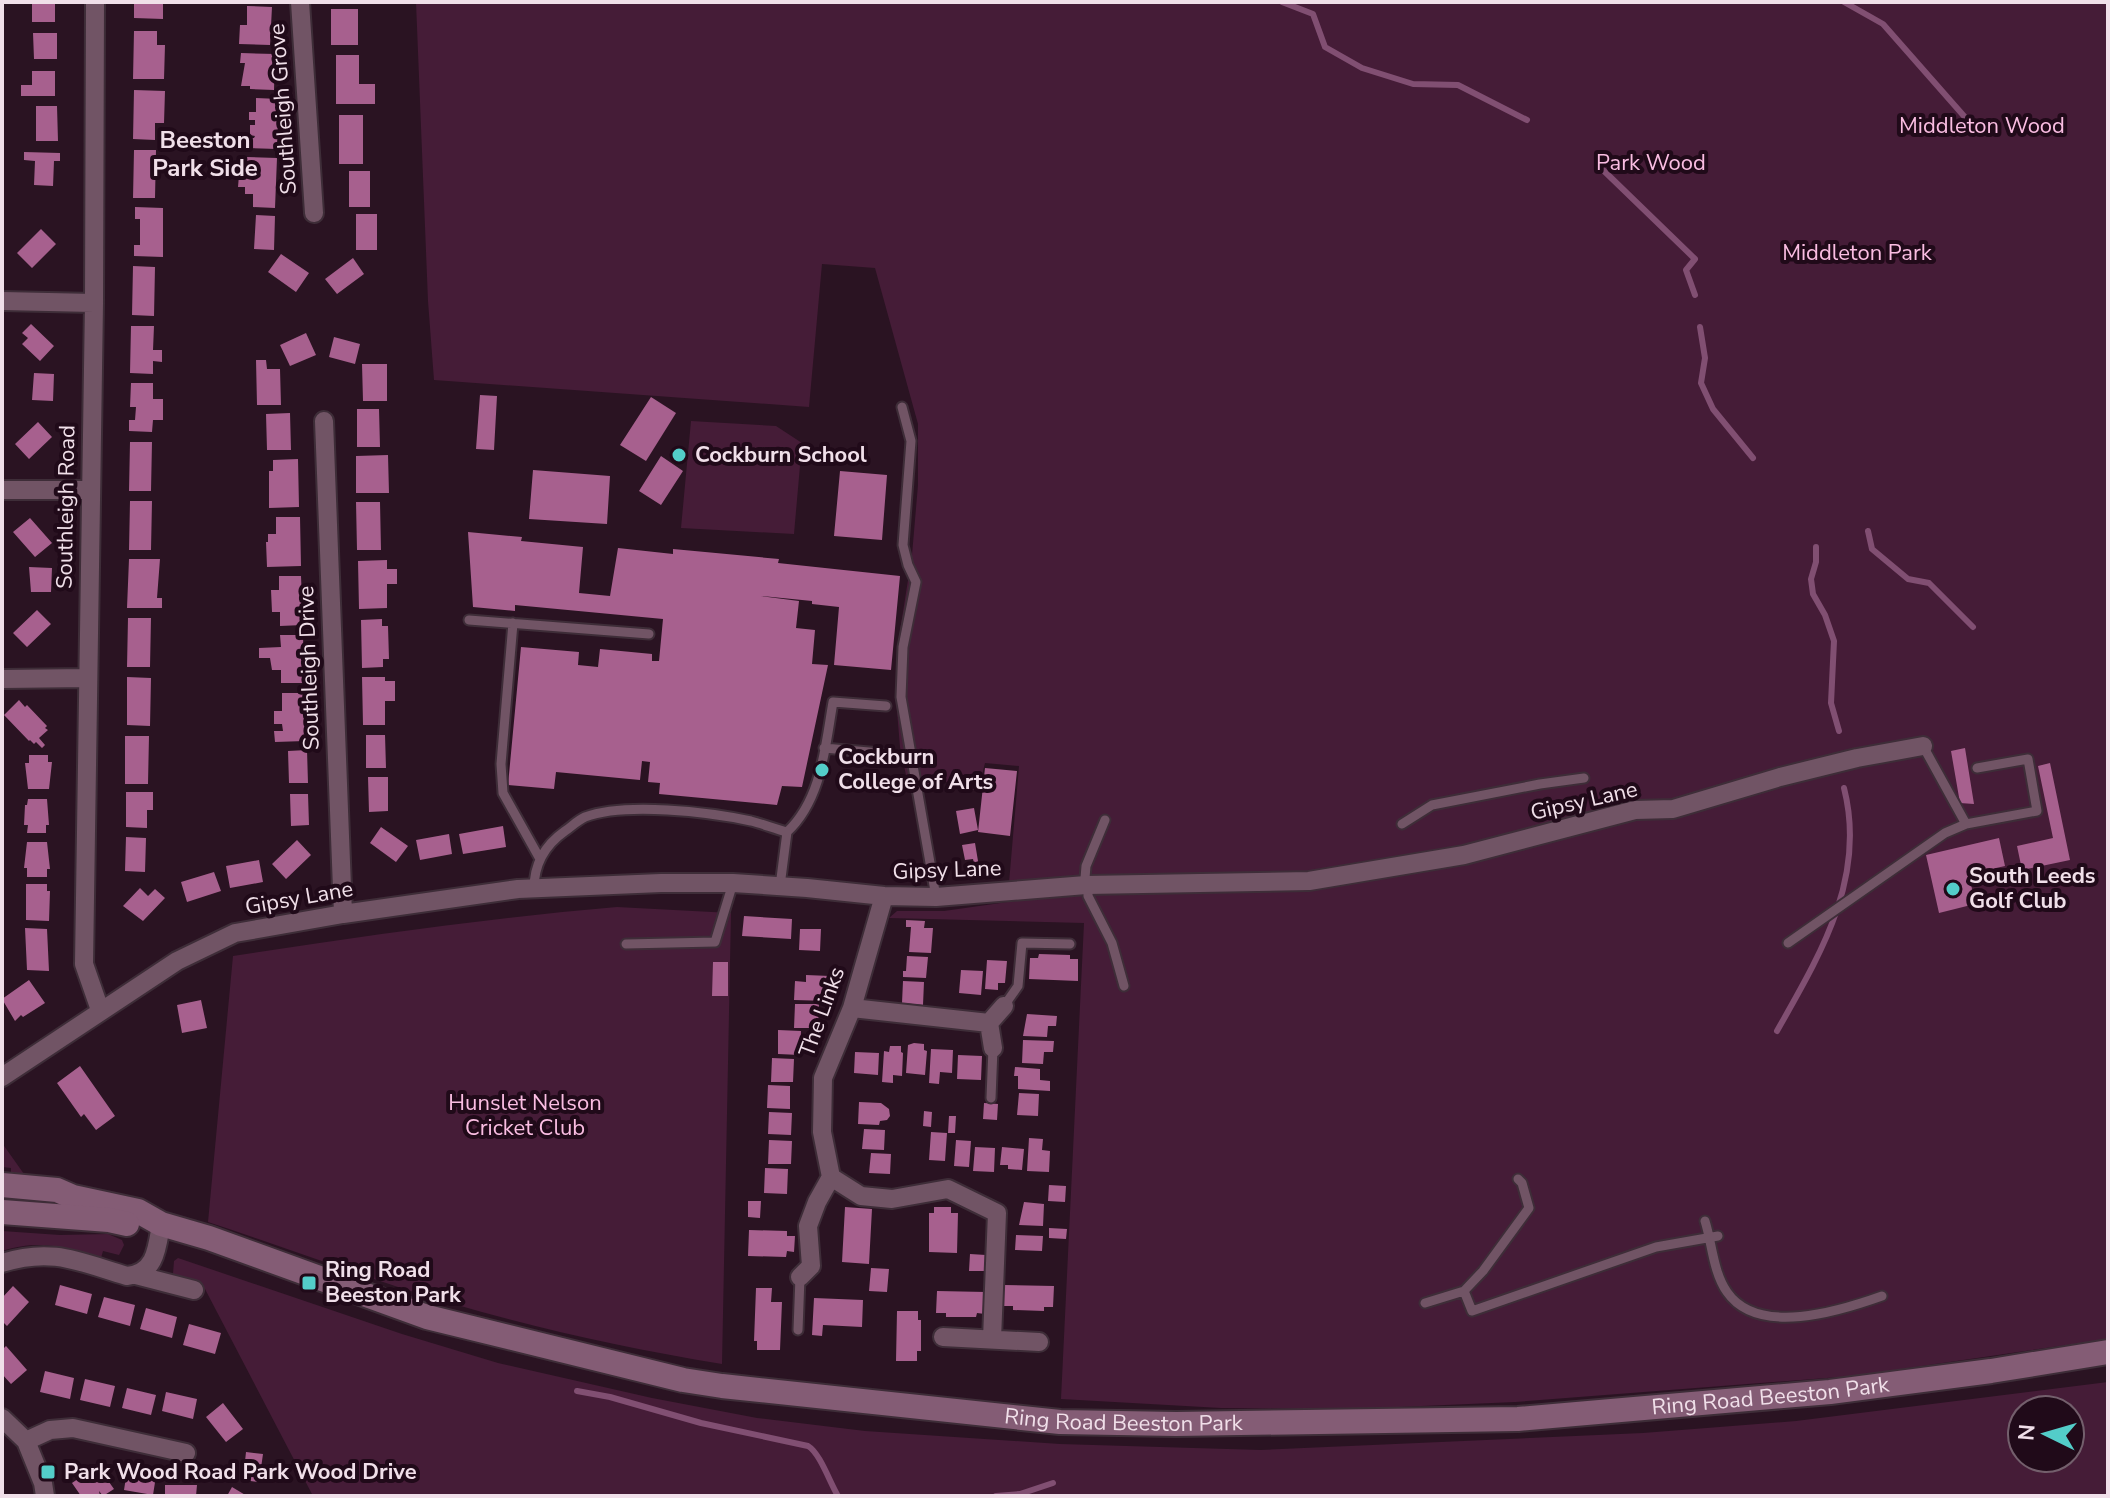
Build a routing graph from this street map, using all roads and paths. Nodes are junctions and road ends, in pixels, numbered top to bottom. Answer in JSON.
{"nodes":[{"id":1,"x":95,"y":2,"type":"edge"},
{"id":2,"x":300,"y":2,"type":"edge"},
{"id":3,"x":314,"y":213,"type":"dead end"},
{"id":4,"x":2,"y":301,"type":"edge"},
{"id":5,"x":94,"y":303,"type":"junction"},
{"id":6,"x":902,"y":407,"type":"dead end"},
{"id":7,"x":324,"y":421,"type":"dead end"},
{"id":8,"x":2,"y":490,"type":"edge"},
{"id":9,"x":90,"y":490,"type":"junction"},
{"id":10,"x":469,"y":620,"type":"dead end"},
{"id":11,"x":513,"y":623,"type":"junction"},
{"id":12,"x":649,"y":634,"type":"dead end"},
{"id":13,"x":88,"y":678,"type":"junction"},
{"id":14,"x":2,"y":679,"type":"edge"},
{"id":15,"x":886,"y":706,"type":"dead end"},
{"id":16,"x":1923,"y":746,"type":"joint"},
{"id":17,"x":824,"y":748,"type":"junction"},
{"id":18,"x":880,"y":753,"type":"dead end"},
{"id":19,"x":1977,"y":768,"type":"dead end"},
{"id":20,"x":1584,"y":778,"type":"dead end"},
{"id":21,"x":1105,"y":820,"type":"dead end"},
{"id":22,"x":1402,"y":824,"type":"dead end"},
{"id":23,"x":1966,"y":824,"type":"junction"},
{"id":24,"x":787,"y":832,"type":"junction"},
{"id":25,"x":540,"y":859,"type":"junction"},
{"id":26,"x":733,"y":883,"type":"junction"},
{"id":27,"x":1088,"y":885,"type":"junction"},
{"id":28,"x":780,"y":886,"type":"junction"},
{"id":29,"x":534,"y":889,"type":"junction"},
{"id":30,"x":884,"y":896,"type":"junction"},
{"id":31,"x":936,"y":897,"type":"junction"},
{"id":32,"x":343,"y":914,"type":"junction"},
{"id":33,"x":1788,"y":943,"type":"dead end"},
{"id":34,"x":626,"y":944,"type":"dead end"},
{"id":35,"x":1070,"y":944,"type":"dead end"},
{"id":36,"x":1124,"y":986,"type":"dead end"},
{"id":37,"x":1004,"y":1006,"type":"joint"},
{"id":38,"x":852,"y":1008,"type":"junction"},
{"id":39,"x":100,"y":1010,"type":"junction"},
{"id":40,"x":989,"y":1023,"type":"junction"},
{"id":41,"x":993,"y":1048,"type":"joint"},
{"id":42,"x":2,"y":1077,"type":"edge"},
{"id":43,"x":991,"y":1098,"type":"dead end"},
{"id":44,"x":831,"y":1177,"type":"junction"},
{"id":45,"x":1518,"y":1179,"type":"dead end"},
{"id":46,"x":2,"y":1185,"type":"edge"},
{"id":47,"x":2,"y":1212,"type":"edge"},
{"id":48,"x":1705,"y":1221,"type":"dead end"},
{"id":49,"x":161,"y":1224,"type":"junction"},
{"id":50,"x":1714,"y":1236,"type":"junction"},
{"id":51,"x":2,"y":1263,"type":"edge"},
{"id":52,"x":812,"y":1271,"type":"joint"},
{"id":53,"x":136,"y":1275,"type":"junction"},
{"id":54,"x":194,"y":1290,"type":"dead end"},
{"id":55,"x":1464,"y":1291,"type":"junction"},
{"id":56,"x":1882,"y":1296,"type":"dead end"},
{"id":57,"x":1425,"y":1303,"type":"dead end"},
{"id":58,"x":798,"y":1330,"type":"dead end"},
{"id":59,"x":943,"y":1337,"type":"dead end"},
{"id":60,"x":992,"y":1339,"type":"junction"},
{"id":61,"x":1039,"y":1342,"type":"dead end"},
{"id":62,"x":2108,"y":1352,"type":"edge"},
{"id":63,"x":2,"y":1418,"type":"edge"},
{"id":64,"x":26,"y":1441,"type":"junction"},
{"id":65,"x":186,"y":1453,"type":"dead end"},
{"id":66,"x":45,"y":1496,"type":"edge"}],
"edges":[{"from":1,"to":5,"type":"street","name":"Southleigh Road"},
{"from":2,"to":3,"type":"street","name":"Southleigh Grove"},
{"from":4,"to":5,"type":"street"},
{"from":5,"to":9,"type":"street","name":"Southleigh Road"},
{"from":6,"to":31,"type":"lane"},
{"from":7,"to":32,"type":"street","name":"Southleigh Drive"},
{"from":8,"to":9,"type":"street"},
{"from":9,"to":13,"type":"street","name":"Southleigh Road"},
{"from":10,"to":11,"type":"lane"},
{"from":11,"to":12,"type":"lane"},
{"from":11,"to":25,"type":"lane"},
{"from":13,"to":14,"type":"street"},
{"from":13,"to":39,"type":"street","name":"Southleigh Road"},
{"from":15,"to":17,"type":"lane"},
{"from":16,"to":23,"type":"lane"},
{"from":16,"to":27,"type":"street","name":"Gipsy Lane"},
{"from":17,"to":18,"type":"lane"},
{"from":17,"to":24,"type":"lane"},
{"from":19,"to":23,"type":"lane"},
{"from":20,"to":22,"type":"lane"},
{"from":21,"to":27,"type":"lane"},
{"from":23,"to":33,"type":"lane"},
{"from":24,"to":25,"type":"lane"},
{"from":24,"to":28,"type":"lane"},
{"from":25,"to":29,"type":"lane"},
{"from":26,"to":28,"type":"street","name":"Gipsy Lane"},
{"from":26,"to":29,"type":"street","name":"Gipsy Lane"},
{"from":26,"to":34,"type":"lane"},
{"from":27,"to":31,"type":"street","name":"Gipsy Lane"},
{"from":27,"to":36,"type":"lane"},
{"from":28,"to":30,"type":"street","name":"Gipsy Lane"},
{"from":29,"to":32,"type":"street","name":"Gipsy Lane"},
{"from":30,"to":31,"type":"street","name":"Gipsy Lane"},
{"from":30,"to":38,"type":"street","name":"The Links"},
{"from":32,"to":39,"type":"street","name":"Gipsy Lane"},
{"from":35,"to":37,"type":"lane"},
{"from":37,"to":40,"type":"street"},
{"from":38,"to":40,"type":"street"},
{"from":38,"to":44,"type":"street","name":"The Links"},
{"from":39,"to":42,"type":"street","name":"Gipsy Lane"},
{"from":40,"to":41,"type":"street"},
{"from":41,"to":43,"type":"lane"},
{"from":44,"to":52,"type":"street"},
{"from":44,"to":60,"type":"street"},
{"from":45,"to":55,"type":"lane"},
{"from":46,"to":49,"type":"street","name":"Ring Road Beeston Park"},
{"from":47,"to":49,"type":"street","name":"Ring Road Beeston Park"},
{"from":48,"to":50,"type":"lane"},
{"from":49,"to":53,"type":"street"},
{"from":49,"to":62,"type":"street","name":"Ring Road Beeston Park"},
{"from":50,"to":55,"type":"lane"},
{"from":50,"to":56,"type":"lane"},
{"from":51,"to":53,"type":"street"},
{"from":52,"to":58,"type":"lane"},
{"from":53,"to":54,"type":"street"},
{"from":55,"to":57,"type":"lane"},
{"from":59,"to":60,"type":"street"},
{"from":60,"to":61,"type":"street"},
{"from":63,"to":64,"type":"street"},
{"from":64,"to":65,"type":"street"},
{"from":64,"to":66,"type":"street"}]}
